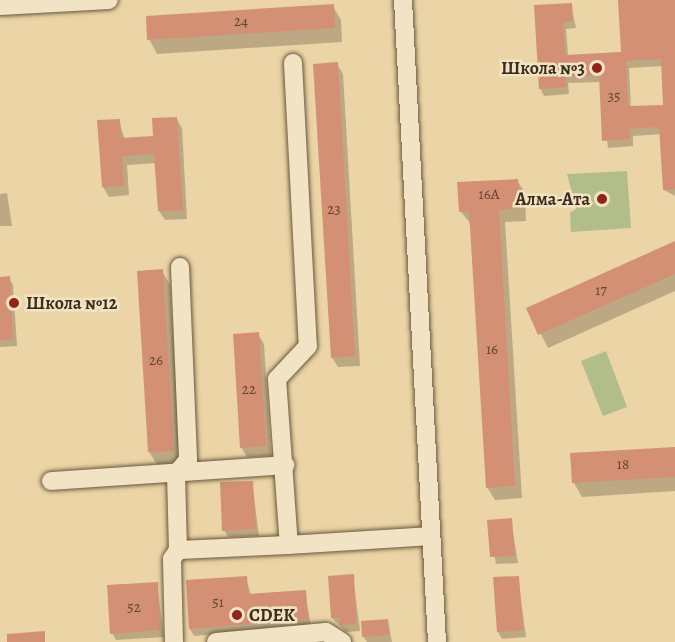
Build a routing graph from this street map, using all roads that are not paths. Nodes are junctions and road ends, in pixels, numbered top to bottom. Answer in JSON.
{"nodes":[{"id":1,"x":109,"y":0,"type":"edge"},
{"id":2,"x":404,"y":0,"type":"edge"},
{"id":3,"x":0,"y":6,"type":"edge"},
{"id":4,"x":293,"y":63,"type":"dead end"},
{"id":5,"x":180,"y":267,"type":"dead end"},
{"id":6,"x":285,"y":465,"type":"junction"},
{"id":7,"x":177,"y":474,"type":"junction"},
{"id":8,"x":51,"y":481,"type":"dead end"},
{"id":9,"x":431,"y":536,"type":"junction"},
{"id":10,"x":289,"y":545,"type":"junction"},
{"id":11,"x":178,"y":550,"type":"junction"},
{"id":12,"x":174,"y":642,"type":"edge"},
{"id":13,"x":216,"y":642,"type":"edge"},
{"id":14,"x":342,"y":642,"type":"edge"},
{"id":15,"x":437,"y":642,"type":"edge"}],
"edges":[{"from":1,"to":3,"type":"street"},
{"from":2,"to":9,"type":"street"},
{"from":4,"to":6,"type":"street"},
{"from":5,"to":7,"type":"street"},
{"from":6,"to":7,"type":"street"},
{"from":6,"to":10,"type":"street"},
{"from":7,"to":8,"type":"street"},
{"from":7,"to":11,"type":"street"},
{"from":9,"to":10,"type":"street"},
{"from":9,"to":15,"type":"street"},
{"from":10,"to":11,"type":"street"},
{"from":11,"to":12,"type":"street"},
{"from":13,"to":14,"type":"street"}]}
